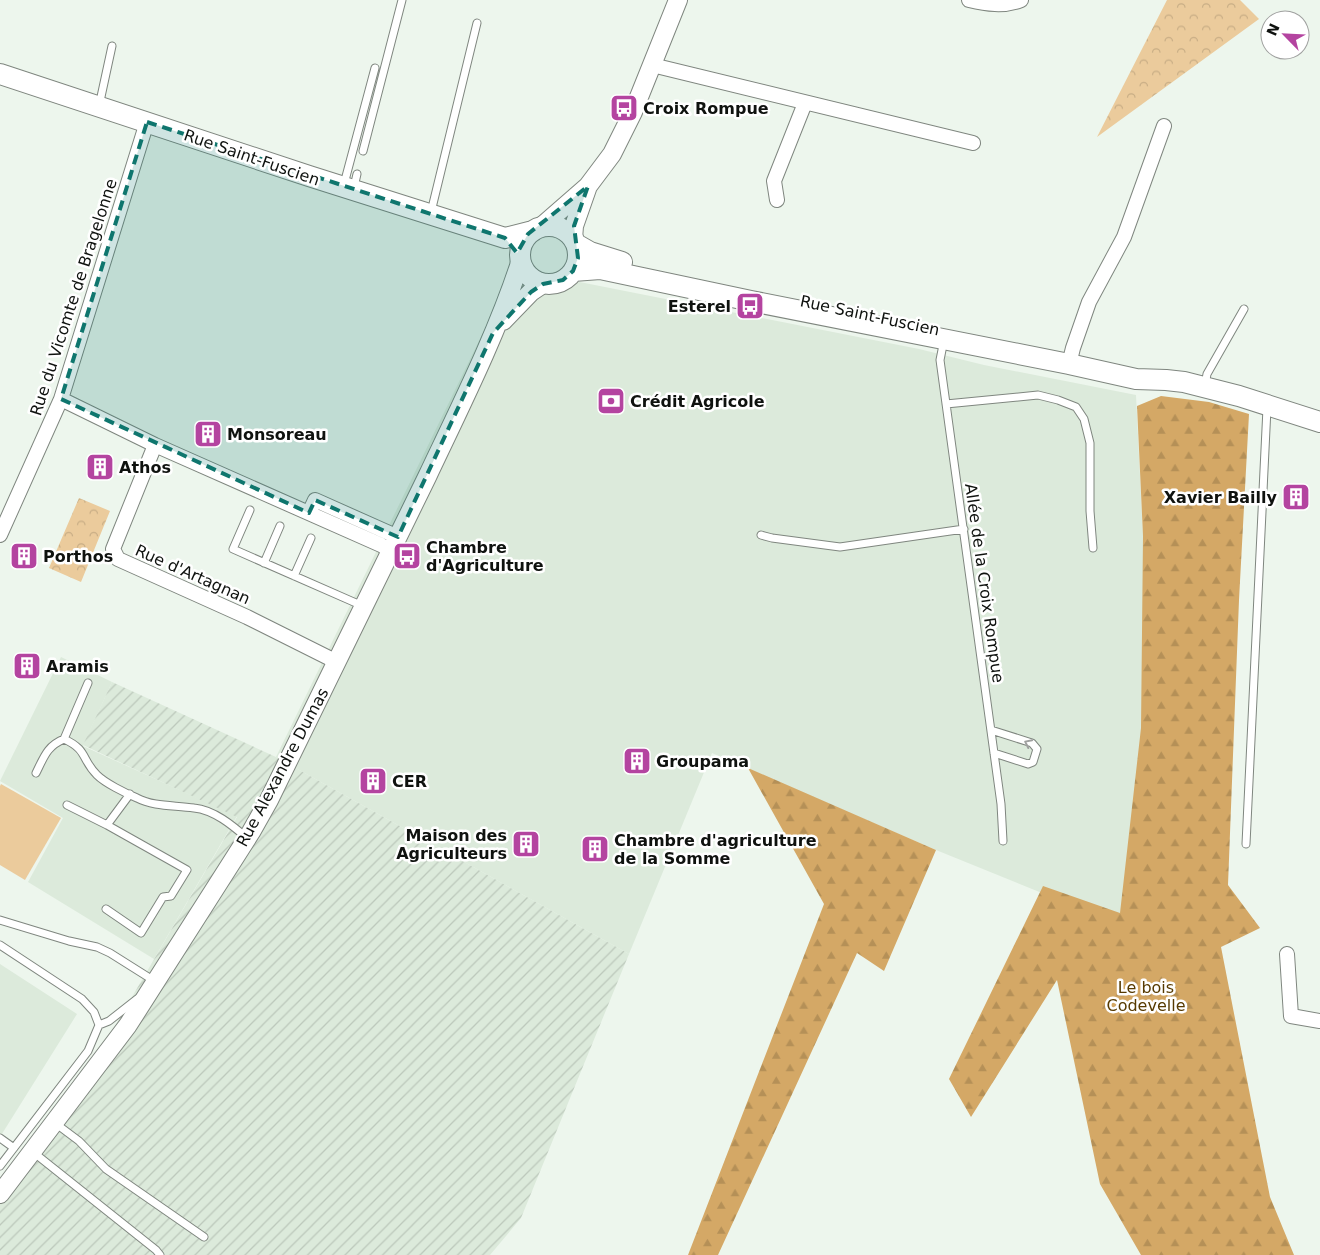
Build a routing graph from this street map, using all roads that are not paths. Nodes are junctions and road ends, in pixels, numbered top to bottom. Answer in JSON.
{"nodes":[{"id":1,"x":402,"y":0,"type":"edge"},
{"id":2,"x":678,"y":0,"type":"edge"},
{"id":3,"x":969,"y":0,"type":"edge"},
{"id":4,"x":1021,"y":0,"type":"edge"},
{"id":5,"x":477,"y":23,"type":"dead end"},
{"id":6,"x":112,"y":46,"type":"dead end"},
{"id":7,"x":652,"y":65,"type":"junction"},
{"id":8,"x":375,"y":68,"type":"dead end"},
{"id":9,"x":0,"y":74,"type":"edge"},
{"id":10,"x":805,"y":103,"type":"junction"},
{"id":11,"x":99,"y":106,"type":"junction"},
{"id":12,"x":147,"y":122,"type":"junction"},
{"id":13,"x":1164,"y":126,"type":"dead end"},
{"id":14,"x":973,"y":143,"type":"dead end"},
{"id":15,"x":363,"y":151,"type":"dead end"},
{"id":16,"x":351,"y":184,"type":"junction"},
{"id":17,"x":588,"y":186,"type":"junction"},
{"id":18,"x":777,"y":200,"type":"dead end"},
{"id":19,"x":430,"y":214,"type":"junction"},
{"id":20,"x":537,"y":229,"type":"junction"},
{"id":21,"x":505,"y":238,"type":"junction"},
{"id":22,"x":574,"y":242,"type":"junction"},
{"id":23,"x":520,"y":259,"type":"junction"},
{"id":24,"x":573,"y":271,"type":"junction"},
{"id":25,"x":544,"y":284,"type":"junction"},
{"id":26,"x":1244,"y":309,"type":"dead end"},
{"id":27,"x":493,"y":333,"type":"junction"},
{"id":28,"x":946,"y":335,"type":"junction"},
{"id":29,"x":1070,"y":360,"type":"junction"},
{"id":30,"x":1205,"y":388,"type":"junction"},
{"id":31,"x":61,"y":399,"type":"junction"},
{"id":32,"x":946,"y":404,"type":"junction"},
{"id":33,"x":1267,"y":405,"type":"junction"},
{"id":34,"x":1318,"y":417,"type":"edge"},
{"id":35,"x":155,"y":445,"type":"junction"},
{"id":36,"x":250,"y":510,"type":"dead end"},
{"id":37,"x":2,"y":526,"type":"edge"},
{"id":38,"x":280,"y":526,"type":"dead end"},
{"id":39,"x":964,"y":529,"type":"junction"},
{"id":40,"x":761,"y":535,"type":"dead end"},
{"id":41,"x":311,"y":538,"type":"dead end"},
{"id":42,"x":394,"y":544,"type":"junction"},
{"id":43,"x":1092,"y":548,"type":"dead end"},
{"id":44,"x":264,"y":563,"type":"junction"},
{"id":45,"x":294,"y":576,"type":"junction"},
{"id":46,"x":364,"y":605,"type":"junction"},
{"id":47,"x":337,"y":662,"type":"junction"},
{"id":48,"x":88,"y":683,"type":"dead end"},
{"id":49,"x":991,"y":730,"type":"junction"},
{"id":50,"x":64,"y":738,"type":"junction"},
{"id":51,"x":994,"y":753,"type":"junction"},
{"id":52,"x":36,"y":773,"type":"dead end"},
{"id":53,"x":130,"y":794,"type":"junction"},
{"id":54,"x":67,"y":805,"type":"dead end"},
{"id":55,"x":107,"y":825,"type":"junction"},
{"id":56,"x":247,"y":838,"type":"junction"},
{"id":57,"x":1003,"y":841,"type":"dead end"},
{"id":58,"x":1246,"y":844,"type":"dead end"},
{"id":59,"x":106,"y":909,"type":"dead end"},
{"id":60,"x":0,"y":920,"type":"edge"},
{"id":61,"x":0,"y":945,"type":"edge"},
{"id":62,"x":1287,"y":954,"type":"dead end"},
{"id":63,"x":156,"y":982,"type":"junction"},
{"id":64,"x":1320,"y":1021,"type":"edge"},
{"id":65,"x":99,"y":1025,"type":"junction"},
{"id":66,"x":55,"y":1123,"type":"junction"},
{"id":67,"x":0,"y":1138,"type":"edge"},
{"id":68,"x":14,"y":1148,"type":"junction"},
{"id":69,"x":33,"y":1151,"type":"junction"},
{"id":70,"x":0,"y":1166,"type":"edge"},
{"id":71,"x":0,"y":1194,"type":"edge"},
{"id":72,"x":204,"y":1237,"type":"dead end"},
{"id":73,"x":160,"y":1255,"type":"edge"}],
"edges":[{"from":1,"to":15,"type":"lane"},
{"from":2,"to":7,"type":"street"},
{"from":3,"to":4,"type":"street"},
{"from":5,"to":19,"type":"lane"},
{"from":6,"to":11,"type":"lane"},
{"from":7,"to":10,"type":"street"},
{"from":7,"to":17,"type":"street"},
{"from":8,"to":16,"type":"lane"},
{"from":9,"to":11,"type":"main road","name":"Rue Saint-Fuscien"},
{"from":10,"to":14,"type":"street"},
{"from":10,"to":18,"type":"street"},
{"from":11,"to":12,"type":"main road","name":"Rue Saint-Fuscien"},
{"from":12,"to":16,"type":"main road","name":"Rue Saint-Fuscien"},
{"from":12,"to":31,"type":"street","name":"Rue du Vicomte de Bragelonne"},
{"from":13,"to":29,"type":"street"},
{"from":16,"to":19,"type":"main road","name":"Rue Saint-Fuscien"},
{"from":17,"to":20,"type":"street"},
{"from":17,"to":22,"type":"street"},
{"from":19,"to":21,"type":"main road","name":"Rue Saint-Fuscien"},
{"from":20,"to":21,"type":"main road"},
{"from":20,"to":22,"type":"main road"},
{"from":20,"to":23,"type":"main road"},
{"from":21,"to":23,"type":"main road"},
{"from":22,"to":24,"type":"main road"},
{"from":22,"to":28,"type":"main road","name":"Rue Saint-Fuscien"},
{"from":23,"to":25,"type":"main road"},
{"from":23,"to":27,"type":"street","name":"Rue Alexandre Dumas"},
{"from":24,"to":25,"type":"main road"},
{"from":24,"to":28,"type":"main road","name":"Rue Saint-Fuscien"},
{"from":25,"to":27,"type":"street","name":"Rue Alexandre Dumas"},
{"from":26,"to":30,"type":"lane"},
{"from":27,"to":42,"type":"street","name":"Rue Alexandre Dumas"},
{"from":28,"to":29,"type":"main road","name":"Rue Saint-Fuscien"},
{"from":28,"to":32,"type":"lane","name":"Allée de la Croix Rompue"},
{"from":29,"to":30,"type":"main road","name":"Rue Saint-Fuscien"},
{"from":30,"to":33,"type":"main road","name":"Rue Saint-Fuscien"},
{"from":31,"to":35,"type":"street"},
{"from":31,"to":37,"type":"street","name":"Rue du Vicomte de Bragelonne"},
{"from":32,"to":39,"type":"lane","name":"Allée de la Croix Rompue"},
{"from":32,"to":43,"type":"lane"},
{"from":33,"to":34,"type":"main road","name":"Rue Saint-Fuscien"},
{"from":33,"to":58,"type":"lane"},
{"from":35,"to":42,"type":"street"},
{"from":35,"to":47,"type":"street","name":"Rue d'Artagnan"},
{"from":36,"to":44,"type":"lane"},
{"from":38,"to":44,"type":"lane"},
{"from":39,"to":40,"type":"lane"},
{"from":39,"to":49,"type":"lane","name":"Allée de la Croix Rompue"},
{"from":41,"to":45,"type":"lane"},
{"from":42,"to":46,"type":"street","name":"Rue Alexandre Dumas"},
{"from":44,"to":45,"type":"lane"},
{"from":45,"to":46,"type":"lane"},
{"from":46,"to":47,"type":"street","name":"Rue Alexandre Dumas"},
{"from":47,"to":56,"type":"street","name":"Rue Alexandre Dumas"},
{"from":48,"to":50,"type":"lane"},
{"from":49,"to":51,"type":"lane","name":"Allée de la Croix Rompue"},
{"from":51,"to":49,"type":"lane","one_way":true},
{"from":50,"to":52,"type":"lane"},
{"from":50,"to":53,"type":"lane"},
{"from":51,"to":57,"type":"lane","name":"Allée de la Croix Rompue"},
{"from":53,"to":55,"type":"lane"},
{"from":53,"to":56,"type":"lane"},
{"from":54,"to":55,"type":"lane"},
{"from":55,"to":59,"type":"lane"},
{"from":56,"to":63,"type":"street","name":"Rue Alexandre Dumas"},
{"from":60,"to":63,"type":"lane"},
{"from":61,"to":65,"type":"lane"},
{"from":62,"to":64,"type":"street"},
{"from":63,"to":65,"type":"lane"},
{"from":63,"to":66,"type":"street","name":"Rue Alexandre Dumas"},
{"from":65,"to":68,"type":"lane"},
{"from":66,"to":69,"type":"street","name":"Rue Alexandre Dumas"},
{"from":66,"to":72,"type":"lane"},
{"from":67,"to":68,"type":"lane"},
{"from":68,"to":70,"type":"lane"},
{"from":69,"to":71,"type":"street","name":"Rue Alexandre Dumas"},
{"from":69,"to":73,"type":"lane"}]}
